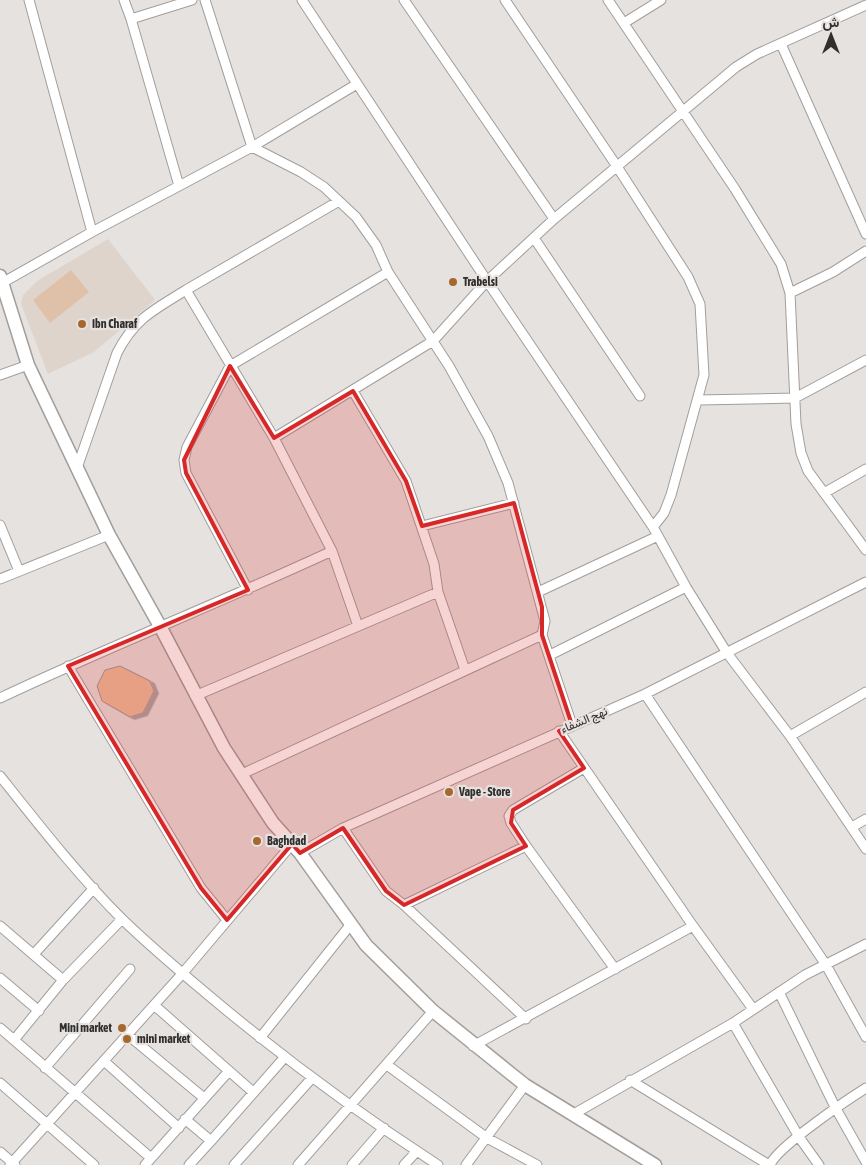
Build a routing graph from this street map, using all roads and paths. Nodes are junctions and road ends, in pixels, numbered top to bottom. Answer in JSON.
{"nodes":[{"id":1,"x":29,"y":0,"type":"edge"},
{"id":2,"x":124,"y":0,"type":"edge"},
{"id":3,"x":192,"y":0,"type":"edge"},
{"id":4,"x":205,"y":0,"type":"edge"},
{"id":5,"x":302,"y":0,"type":"edge"},
{"id":6,"x":404,"y":0,"type":"edge"},
{"id":7,"x":505,"y":0,"type":"edge"},
{"id":8,"x":608,"y":0,"type":"edge"},
{"id":9,"x":661,"y":0,"type":"edge"},
{"id":10,"x":866,"y":5,"type":"edge"},
{"id":11,"x":131,"y":19,"type":"junction"},
{"id":12,"x":624,"y":23,"type":"junction"},
{"id":13,"x":781,"y":44,"type":"junction"},
{"id":14,"x":357,"y":84,"type":"junction"},
{"id":15,"x":682,"y":110,"type":"junction"},
{"id":16,"x":252,"y":147,"type":"junction"},
{"id":17,"x":616,"y":165,"type":"junction"},
{"id":18,"x":179,"y":186,"type":"junction"},
{"id":19,"x":339,"y":201,"type":"junction"},
{"id":20,"x":554,"y":219,"type":"junction"},
{"id":21,"x":92,"y":232,"type":"junction"},
{"id":22,"x":866,"y":234,"type":"edge"},
{"id":23,"x":534,"y":238,"type":"junction"},
{"id":24,"x":866,"y":251,"type":"edge"},
{"id":25,"x":388,"y":272,"type":"junction"},
{"id":26,"x":1,"y":280,"type":"edge"},
{"id":27,"x":487,"y":281,"type":"junction"},
{"id":28,"x":186,"y":290,"type":"junction"},
{"id":29,"x":790,"y":293,"type":"junction"},
{"id":30,"x":433,"y":342,"type":"junction"},
{"id":31,"x":866,"y":360,"type":"edge"},
{"id":32,"x":28,"y":365,"type":"junction"},
{"id":33,"x":230,"y":366,"type":"junction"},
{"id":34,"x":0,"y":375,"type":"edge"},
{"id":35,"x":353,"y":391,"type":"junction"},
{"id":36,"x":640,"y":396,"type":"dead end"},
{"id":37,"x":795,"y":398,"type":"junction"},
{"id":38,"x":698,"y":400,"type":"junction"},
{"id":39,"x":274,"y":438,"type":"junction"},
{"id":40,"x":77,"y":468,"type":"junction"},
{"id":41,"x":866,"y":469,"type":"edge"},
{"id":42,"x":824,"y":493,"type":"junction"},
{"id":43,"x":514,"y":503,"type":"junction"},
{"id":44,"x":0,"y":526,"type":"edge"},
{"id":45,"x":422,"y":526,"type":"junction"},
{"id":46,"x":653,"y":527,"type":"junction"},
{"id":47,"x":108,"y":535,"type":"junction"},
{"id":48,"x":658,"y":536,"type":"junction"},
{"id":49,"x":866,"y":550,"type":"edge"},
{"id":50,"x":332,"y":551,"type":"junction"},
{"id":51,"x":19,"y":571,"type":"junction"},
{"id":52,"x":0,"y":579,"type":"edge"},
{"id":53,"x":866,"y":582,"type":"edge"},
{"id":54,"x":686,"y":587,"type":"junction"},
{"id":55,"x":248,"y":590,"type":"junction"},
{"id":56,"x":438,"y":592,"type":"junction"},
{"id":57,"x":538,"y":592,"type":"junction"},
{"id":58,"x":358,"y":626,"type":"junction"},
{"id":59,"x":161,"y":628,"type":"junction"},
{"id":60,"x":542,"y":634,"type":"junction"},
{"id":61,"x":727,"y":653,"type":"junction"},
{"id":62,"x":550,"y":654,"type":"junction"},
{"id":63,"x":68,"y":666,"type":"junction"},
{"id":64,"x":465,"y":670,"type":"junction"},
{"id":65,"x":866,"y":692,"type":"edge"},
{"id":66,"x":645,"y":694,"type":"junction"},
{"id":67,"x":195,"y":696,"type":"junction"},
{"id":68,"x":0,"y":698,"type":"edge"},
{"id":69,"x":572,"y":725,"type":"junction"},
{"id":70,"x":559,"y":730,"type":"junction"},
{"id":71,"x":790,"y":736,"type":"junction"},
{"id":72,"x":584,"y":768,"type":"junction"},
{"id":73,"x":242,"y":774,"type":"junction"},
{"id":74,"x":2,"y":779,"type":"edge"},
{"id":75,"x":0,"y":792,"type":"edge"},
{"id":76,"x":866,"y":819,"type":"edge"},
{"id":77,"x":852,"y":827,"type":"junction"},
{"id":78,"x":343,"y":828,"type":"junction"},
{"id":79,"x":526,"y":846,"type":"junction"},
{"id":80,"x":296,"y":848,"type":"junction"},
{"id":81,"x":866,"y":849,"type":"edge"},
{"id":82,"x":94,"y":888,"type":"junction"},
{"id":83,"x":404,"y":905,"type":"junction"},
{"id":84,"x":122,"y":919,"type":"junction"},
{"id":85,"x":227,"y":920,"type":"junction"},
{"id":86,"x":351,"y":924,"type":"junction"},
{"id":87,"x":0,"y":926,"type":"edge"},
{"id":88,"x":693,"y":926,"type":"junction"},
{"id":89,"x":866,"y":944,"type":"edge"},
{"id":90,"x":34,"y":954,"type":"junction"},
{"id":91,"x":826,"y":964,"type":"junction"},
{"id":92,"x":130,"y":969,"type":"dead end"},
{"id":93,"x":615,"y":969,"type":"junction"},
{"id":94,"x":182,"y":974,"type":"junction"},
{"id":95,"x":0,"y":978,"type":"edge"},
{"id":96,"x":63,"y":980,"type":"junction"},
{"id":97,"x":779,"y":992,"type":"junction"},
{"id":98,"x":154,"y":1005,"type":"junction"},
{"id":99,"x":753,"y":1009,"type":"junction"},
{"id":100,"x":39,"y":1011,"type":"junction"},
{"id":101,"x":432,"y":1011,"type":"junction"},
{"id":102,"x":526,"y":1019,"type":"junction"},
{"id":103,"x":733,"y":1023,"type":"junction"},
{"id":104,"x":0,"y":1028,"type":"edge"},
{"id":105,"x":128,"y":1035,"type":"junction"},
{"id":106,"x":866,"y":1037,"type":"edge"},
{"id":107,"x":260,"y":1038,"type":"junction"},
{"id":108,"x":14,"y":1040,"type":"junction"},
{"id":109,"x":473,"y":1046,"type":"junction"},
{"id":110,"x":284,"y":1058,"type":"junction"},
{"id":111,"x":104,"y":1061,"type":"junction"},
{"id":112,"x":386,"y":1065,"type":"junction"},
{"id":113,"x":44,"y":1068,"type":"junction"},
{"id":114,"x":229,"y":1071,"type":"junction"},
{"id":115,"x":312,"y":1078,"type":"junction"},
{"id":116,"x":630,"y":1080,"type":"junction"},
{"id":117,"x":0,"y":1083,"type":"edge"},
{"id":118,"x":524,"y":1085,"type":"junction"},
{"id":119,"x":866,"y":1088,"type":"edge"},
{"id":120,"x":253,"y":1092,"type":"junction"},
{"id":121,"x":76,"y":1093,"type":"junction"},
{"id":122,"x":204,"y":1098,"type":"junction"},
{"id":123,"x":350,"y":1106,"type":"junction"},
{"id":124,"x":835,"y":1107,"type":"junction"},
{"id":125,"x":572,"y":1115,"type":"junction"},
{"id":126,"x":185,"y":1119,"type":"junction"},
{"id":127,"x":47,"y":1123,"type":"junction"},
{"id":128,"x":179,"y":1128,"type":"junction"},
{"id":129,"x":384,"y":1128,"type":"junction"},
{"id":130,"x":799,"y":1137,"type":"junction"},
{"id":131,"x":487,"y":1138,"type":"junction"},
{"id":132,"x":211,"y":1140,"type":"junction"},
{"id":133,"x":417,"y":1150,"type":"junction"},
{"id":134,"x":0,"y":1152,"type":"edge"},
{"id":135,"x":148,"y":1162,"type":"edge"},
{"id":136,"x":866,"y":1162,"type":"edge"},
{"id":137,"x":13,"y":1164,"type":"edge"},
{"id":138,"x":94,"y":1165,"type":"edge"},
{"id":139,"x":189,"y":1165,"type":"edge"},
{"id":140,"x":234,"y":1165,"type":"edge"},
{"id":141,"x":298,"y":1165,"type":"edge"},
{"id":142,"x":352,"y":1165,"type":"edge"},
{"id":143,"x":404,"y":1165,"type":"edge"},
{"id":144,"x":438,"y":1165,"type":"edge"},
{"id":145,"x":466,"y":1165,"type":"edge"},
{"id":146,"x":537,"y":1165,"type":"edge"},
{"id":147,"x":656,"y":1165,"type":"edge"},
{"id":148,"x":770,"y":1165,"type":"edge"},
{"id":149,"x":819,"y":1165,"type":"edge"}],
"edges":[{"from":1,"to":21,"type":"street"},
{"from":2,"to":11,"type":"street"},
{"from":3,"to":11,"type":"street"},
{"from":4,"to":16,"type":"street"},
{"from":5,"to":14,"type":"street"},
{"from":6,"to":20,"type":"street"},
{"from":7,"to":17,"type":"street"},
{"from":8,"to":12,"type":"street"},
{"from":9,"to":12,"type":"street"},
{"from":10,"to":13,"type":"street"},
{"from":11,"to":18,"type":"street"},
{"from":12,"to":15,"type":"street"},
{"from":13,"to":15,"type":"street"},
{"from":13,"to":22,"type":"street"},
{"from":14,"to":16,"type":"street"},
{"from":14,"to":27,"type":"street"},
{"from":15,"to":17,"type":"street"},
{"from":15,"to":29,"type":"street"},
{"from":16,"to":18,"type":"street"},
{"from":16,"to":19,"type":"street"},
{"from":17,"to":20,"type":"street"},
{"from":17,"to":38,"type":"street"},
{"from":18,"to":21,"type":"street"},
{"from":19,"to":25,"type":"street"},
{"from":19,"to":28,"type":"street"},
{"from":20,"to":23,"type":"street"},
{"from":21,"to":26,"type":"street"},
{"from":23,"to":27,"type":"street"},
{"from":23,"to":36,"type":"street"},
{"from":24,"to":29,"type":"street"},
{"from":25,"to":30,"type":"street"},
{"from":25,"to":33,"type":"street"},
{"from":26,"to":32,"type":"street"},
{"from":27,"to":30,"type":"street"},
{"from":27,"to":46,"type":"street"},
{"from":28,"to":33,"type":"street"},
{"from":28,"to":40,"type":"street"},
{"from":29,"to":37,"type":"street"},
{"from":30,"to":35,"type":"street"},
{"from":30,"to":43,"type":"street"},
{"from":31,"to":37,"type":"street"},
{"from":32,"to":34,"type":"street"},
{"from":32,"to":40,"type":"street"},
{"from":33,"to":39,"type":"street"},
{"from":33,"to":55,"type":"street"},
{"from":35,"to":39,"type":"street"},
{"from":35,"to":45,"type":"street"},
{"from":37,"to":38,"type":"street"},
{"from":37,"to":42,"type":"street"},
{"from":38,"to":46,"type":"street"},
{"from":39,"to":50,"type":"street"},
{"from":40,"to":47,"type":"street"},
{"from":41,"to":42,"type":"street"},
{"from":42,"to":49,"type":"street"},
{"from":43,"to":45,"type":"street"},
{"from":43,"to":57,"type":"street"},
{"from":44,"to":51,"type":"street"},
{"from":45,"to":56,"type":"street"},
{"from":46,"to":48,"type":"street"},
{"from":47,"to":51,"type":"street"},
{"from":47,"to":59,"type":"street"},
{"from":48,"to":54,"type":"street"},
{"from":48,"to":57,"type":"street"},
{"from":50,"to":55,"type":"street"},
{"from":50,"to":58,"type":"street"},
{"from":51,"to":52,"type":"street"},
{"from":53,"to":61,"type":"street","name":"نهج الشفاء"},
{"from":54,"to":61,"type":"street"},
{"from":54,"to":62,"type":"street"},
{"from":55,"to":59,"type":"street"},
{"from":56,"to":58,"type":"street"},
{"from":56,"to":64,"type":"street"},
{"from":57,"to":60,"type":"street"},
{"from":58,"to":67,"type":"street"},
{"from":59,"to":63,"type":"street"},
{"from":59,"to":67,"type":"street"},
{"from":60,"to":62,"type":"street"},
{"from":60,"to":64,"type":"street"},
{"from":61,"to":66,"type":"street","name":"نهج الشفاء"},
{"from":61,"to":71,"type":"street"},
{"from":62,"to":69,"type":"street"},
{"from":63,"to":68,"type":"street"},
{"from":63,"to":85,"type":"street"},
{"from":64,"to":73,"type":"street"},
{"from":65,"to":71,"type":"street"},
{"from":66,"to":69,"type":"street","name":"نهج الشفاء"},
{"from":66,"to":91,"type":"street"},
{"from":67,"to":73,"type":"street"},
{"from":69,"to":70,"type":"street","name":"نهج الشفاء"},
{"from":70,"to":72,"type":"street"},
{"from":70,"to":78,"type":"street","name":"نهج الشفاء"},
{"from":71,"to":77,"type":"street"},
{"from":72,"to":79,"type":"street"},
{"from":72,"to":88,"type":"street"},
{"from":73,"to":80,"type":"street"},
{"from":74,"to":75,"type":"street"},
{"from":74,"to":82,"type":"street"},
{"from":76,"to":77,"type":"street"},
{"from":77,"to":81,"type":"street"},
{"from":78,"to":80,"type":"street","name":"نهج الشفاء"},
{"from":78,"to":83,"type":"street"},
{"from":79,"to":83,"type":"street"},
{"from":79,"to":93,"type":"street"},
{"from":80,"to":85,"type":"street","name":"نهج الشفاء"},
{"from":80,"to":86,"type":"street"},
{"from":82,"to":84,"type":"street"},
{"from":82,"to":90,"type":"street"},
{"from":83,"to":102,"type":"street"},
{"from":84,"to":94,"type":"street"},
{"from":84,"to":96,"type":"street"},
{"from":85,"to":94,"type":"street","name":"نهج الشفاء"},
{"from":86,"to":101,"type":"street"},
{"from":86,"to":107,"type":"street"},
{"from":87,"to":90,"type":"street"},
{"from":88,"to":93,"type":"street"},
{"from":88,"to":99,"type":"street"},
{"from":89,"to":91,"type":"street"},
{"from":90,"to":96,"type":"street"},
{"from":91,"to":97,"type":"street"},
{"from":91,"to":106,"type":"street"},
{"from":92,"to":113,"type":"street"},
{"from":93,"to":102,"type":"street"},
{"from":94,"to":98,"type":"street","name":"نهج الشفاء"},
{"from":94,"to":107,"type":"street"},
{"from":95,"to":100,"type":"street"},
{"from":96,"to":100,"type":"street"},
{"from":97,"to":99,"type":"street"},
{"from":97,"to":124,"type":"street"},
{"from":98,"to":105,"type":"street","name":"نهج الشفاء"},
{"from":98,"to":114,"type":"street"},
{"from":99,"to":103,"type":"street"},
{"from":100,"to":108,"type":"street"},
{"from":101,"to":109,"type":"street"},
{"from":101,"to":112,"type":"street"},
{"from":102,"to":109,"type":"street"},
{"from":103,"to":116,"type":"street"},
{"from":103,"to":130,"type":"street"},
{"from":104,"to":108,"type":"street"},
{"from":105,"to":111,"type":"street","name":"نهج الشفاء"},
{"from":105,"to":122,"type":"street"},
{"from":107,"to":110,"type":"street"},
{"from":108,"to":113,"type":"street"},
{"from":109,"to":118,"type":"street"},
{"from":110,"to":115,"type":"street"},
{"from":110,"to":120,"type":"street"},
{"from":111,"to":121,"type":"street","name":"نهج الشفاء"},
{"from":111,"to":128,"type":"street"},
{"from":112,"to":123,"type":"street"},
{"from":112,"to":131,"type":"street"},
{"from":113,"to":121,"type":"street"},
{"from":114,"to":120,"type":"street"},
{"from":114,"to":122,"type":"street"},
{"from":115,"to":123,"type":"street"},
{"from":115,"to":140,"type":"street"},
{"from":116,"to":125,"type":"street"},
{"from":116,"to":148,"type":"street"},
{"from":117,"to":127,"type":"street"},
{"from":118,"to":125,"type":"street"},
{"from":118,"to":131,"type":"street"},
{"from":119,"to":124,"type":"street"},
{"from":120,"to":132,"type":"street"},
{"from":121,"to":127,"type":"street","name":"نهج الشفاء"},
{"from":121,"to":135,"type":"street"},
{"from":122,"to":126,"type":"street"},
{"from":123,"to":129,"type":"street"},
{"from":123,"to":141,"type":"street"},
{"from":124,"to":130,"type":"street"},
{"from":124,"to":136,"type":"street"},
{"from":125,"to":147,"type":"street"},
{"from":126,"to":128,"type":"street"},
{"from":126,"to":132,"type":"street"},
{"from":127,"to":137,"type":"street","name":"نهج الشفاء"},
{"from":127,"to":138,"type":"street"},
{"from":128,"to":135,"type":"street"},
{"from":129,"to":133,"type":"street"},
{"from":129,"to":142,"type":"street"},
{"from":130,"to":148,"type":"street"},
{"from":130,"to":149,"type":"street"},
{"from":131,"to":145,"type":"street"},
{"from":131,"to":146,"type":"street"},
{"from":132,"to":139,"type":"street"},
{"from":133,"to":143,"type":"street"},
{"from":133,"to":144,"type":"street"},
{"from":134,"to":137,"type":"street"}]}
